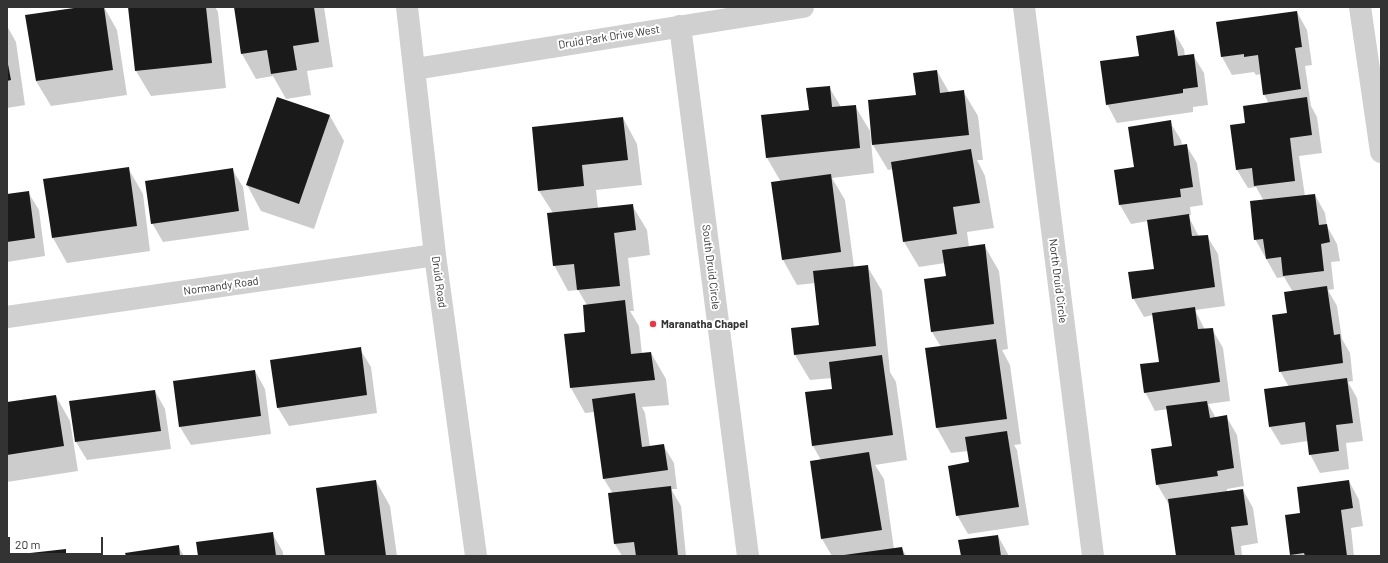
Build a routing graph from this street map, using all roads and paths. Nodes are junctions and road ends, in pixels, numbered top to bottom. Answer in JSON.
{"nodes":[{"id":1,"x":407,"y":7,"type":"edge"},
{"id":2,"x":803,"y":7,"type":"edge"},
{"id":3,"x":1024,"y":7,"type":"edge"},
{"id":4,"x":1360,"y":7,"type":"edge"},
{"id":5,"x":680,"y":26,"type":"junction"},
{"id":6,"x":415,"y":69,"type":"junction"},
{"id":7,"x":1381,"y":152,"type":"edge"},
{"id":8,"x":435,"y":255,"type":"junction"},
{"id":9,"x":7,"y":317,"type":"edge"},
{"id":10,"x":476,"y":556,"type":"edge"},
{"id":11,"x":748,"y":556,"type":"edge"},
{"id":12,"x":1093,"y":556,"type":"edge"}],
"edges":[{"from":1,"to":6,"type":"street","name":"Druid Road"},
{"from":2,"to":5,"type":"street","name":"Druid Park Drive West"},
{"from":3,"to":12,"type":"street","name":"North Druid Circle"},
{"from":4,"to":7,"type":"street"},
{"from":5,"to":6,"type":"street","name":"Druid Park Drive West"},
{"from":5,"to":11,"type":"street","name":"South Druid Circle"},
{"from":6,"to":8,"type":"street","name":"Druid Road"},
{"from":8,"to":9,"type":"street","name":"Normandy Road"},
{"from":8,"to":10,"type":"street","name":"Druid Road"}]}
